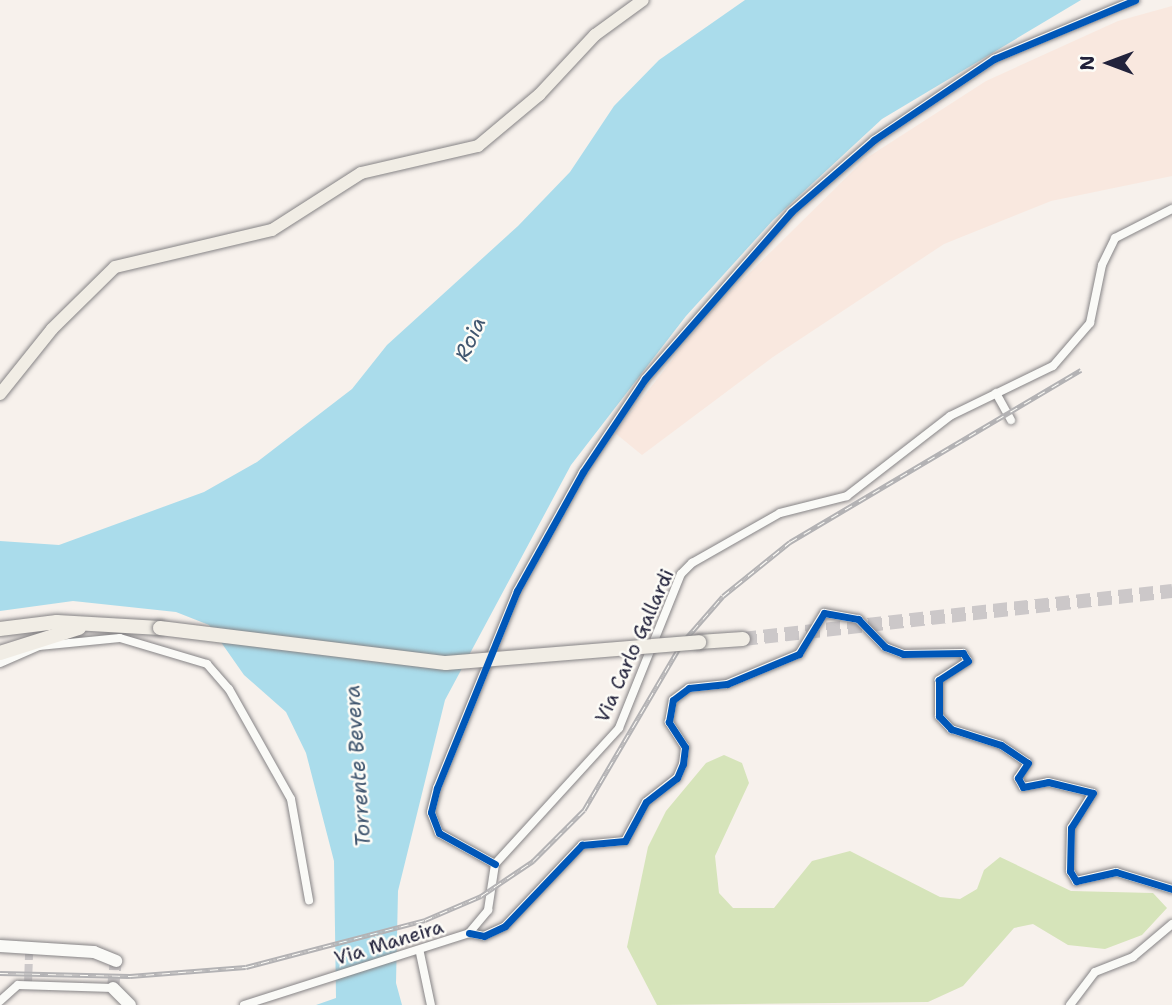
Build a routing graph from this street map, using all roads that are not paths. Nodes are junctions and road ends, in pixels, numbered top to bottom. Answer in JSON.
{"nodes":[{"id":1,"x":643,"y":0,"type":"edge"},
{"id":2,"x":1135,"y":0,"type":"edge"},
{"id":3,"x":1172,"y":209,"type":"edge"},
{"id":4,"x":996,"y":393,"type":"junction"},
{"id":5,"x":0,"y":394,"type":"edge"},
{"id":6,"x":1011,"y":420,"type":"dead end"},
{"id":7,"x":104,"y":623,"type":"junction"},
{"id":8,"x":0,"y":629,"type":"edge"},
{"id":9,"x":743,"y":639,"type":"tunnel mouth"},
{"id":10,"x":0,"y":653,"type":"edge"},
{"id":11,"x":0,"y":663,"type":"edge"},
{"id":12,"x":495,"y":864,"type":"junction"},
{"id":13,"x":1172,"y":889,"type":"edge"},
{"id":14,"x":309,"y":900,"type":"dead end"},
{"id":15,"x":1172,"y":924,"type":"edge"},
{"id":16,"x":469,"y":933,"type":"junction"},
{"id":17,"x":0,"y":946,"type":"edge"},
{"id":18,"x":417,"y":953,"type":"junction"},
{"id":19,"x":116,"y":961,"type":"dead end"},
{"id":20,"x":113,"y":988,"type":"joint"},
{"id":21,"x":0,"y":1001,"type":"edge"},
{"id":22,"x":130,"y":1005,"type":"edge"},
{"id":23,"x":244,"y":1005,"type":"edge"},
{"id":24,"x":431,"y":1005,"type":"edge"},
{"id":25,"x":1070,"y":1005,"type":"edge"}],
"edges":[{"from":1,"to":5,"type":"main road"},
{"from":2,"to":12,"type":"street"},
{"from":3,"to":4,"type":"street","name":"Via Carlo Gallardi"},
{"from":4,"to":6,"type":"street"},
{"from":4,"to":12,"type":"street","name":"Via Carlo Gallardi"},
{"from":7,"to":8,"type":"highway"},
{"from":7,"to":9,"type":"highway","bridge":true},
{"from":7,"to":10,"type":"highway"},
{"from":11,"to":14,"type":"street"},
{"from":12,"to":16,"type":"street","name":"Via Maneira"},
{"from":13,"to":16,"type":"street"},
{"from":15,"to":25,"type":"street"},
{"from":16,"to":18,"type":"street","name":"Via Maneira"},
{"from":17,"to":19,"type":"street"},
{"from":18,"to":23,"type":"street","name":"Via Maneira"},
{"from":18,"to":24,"type":"street"},
{"from":20,"to":21,"type":"street"},
{"from":20,"to":22,"type":"street"}]}
